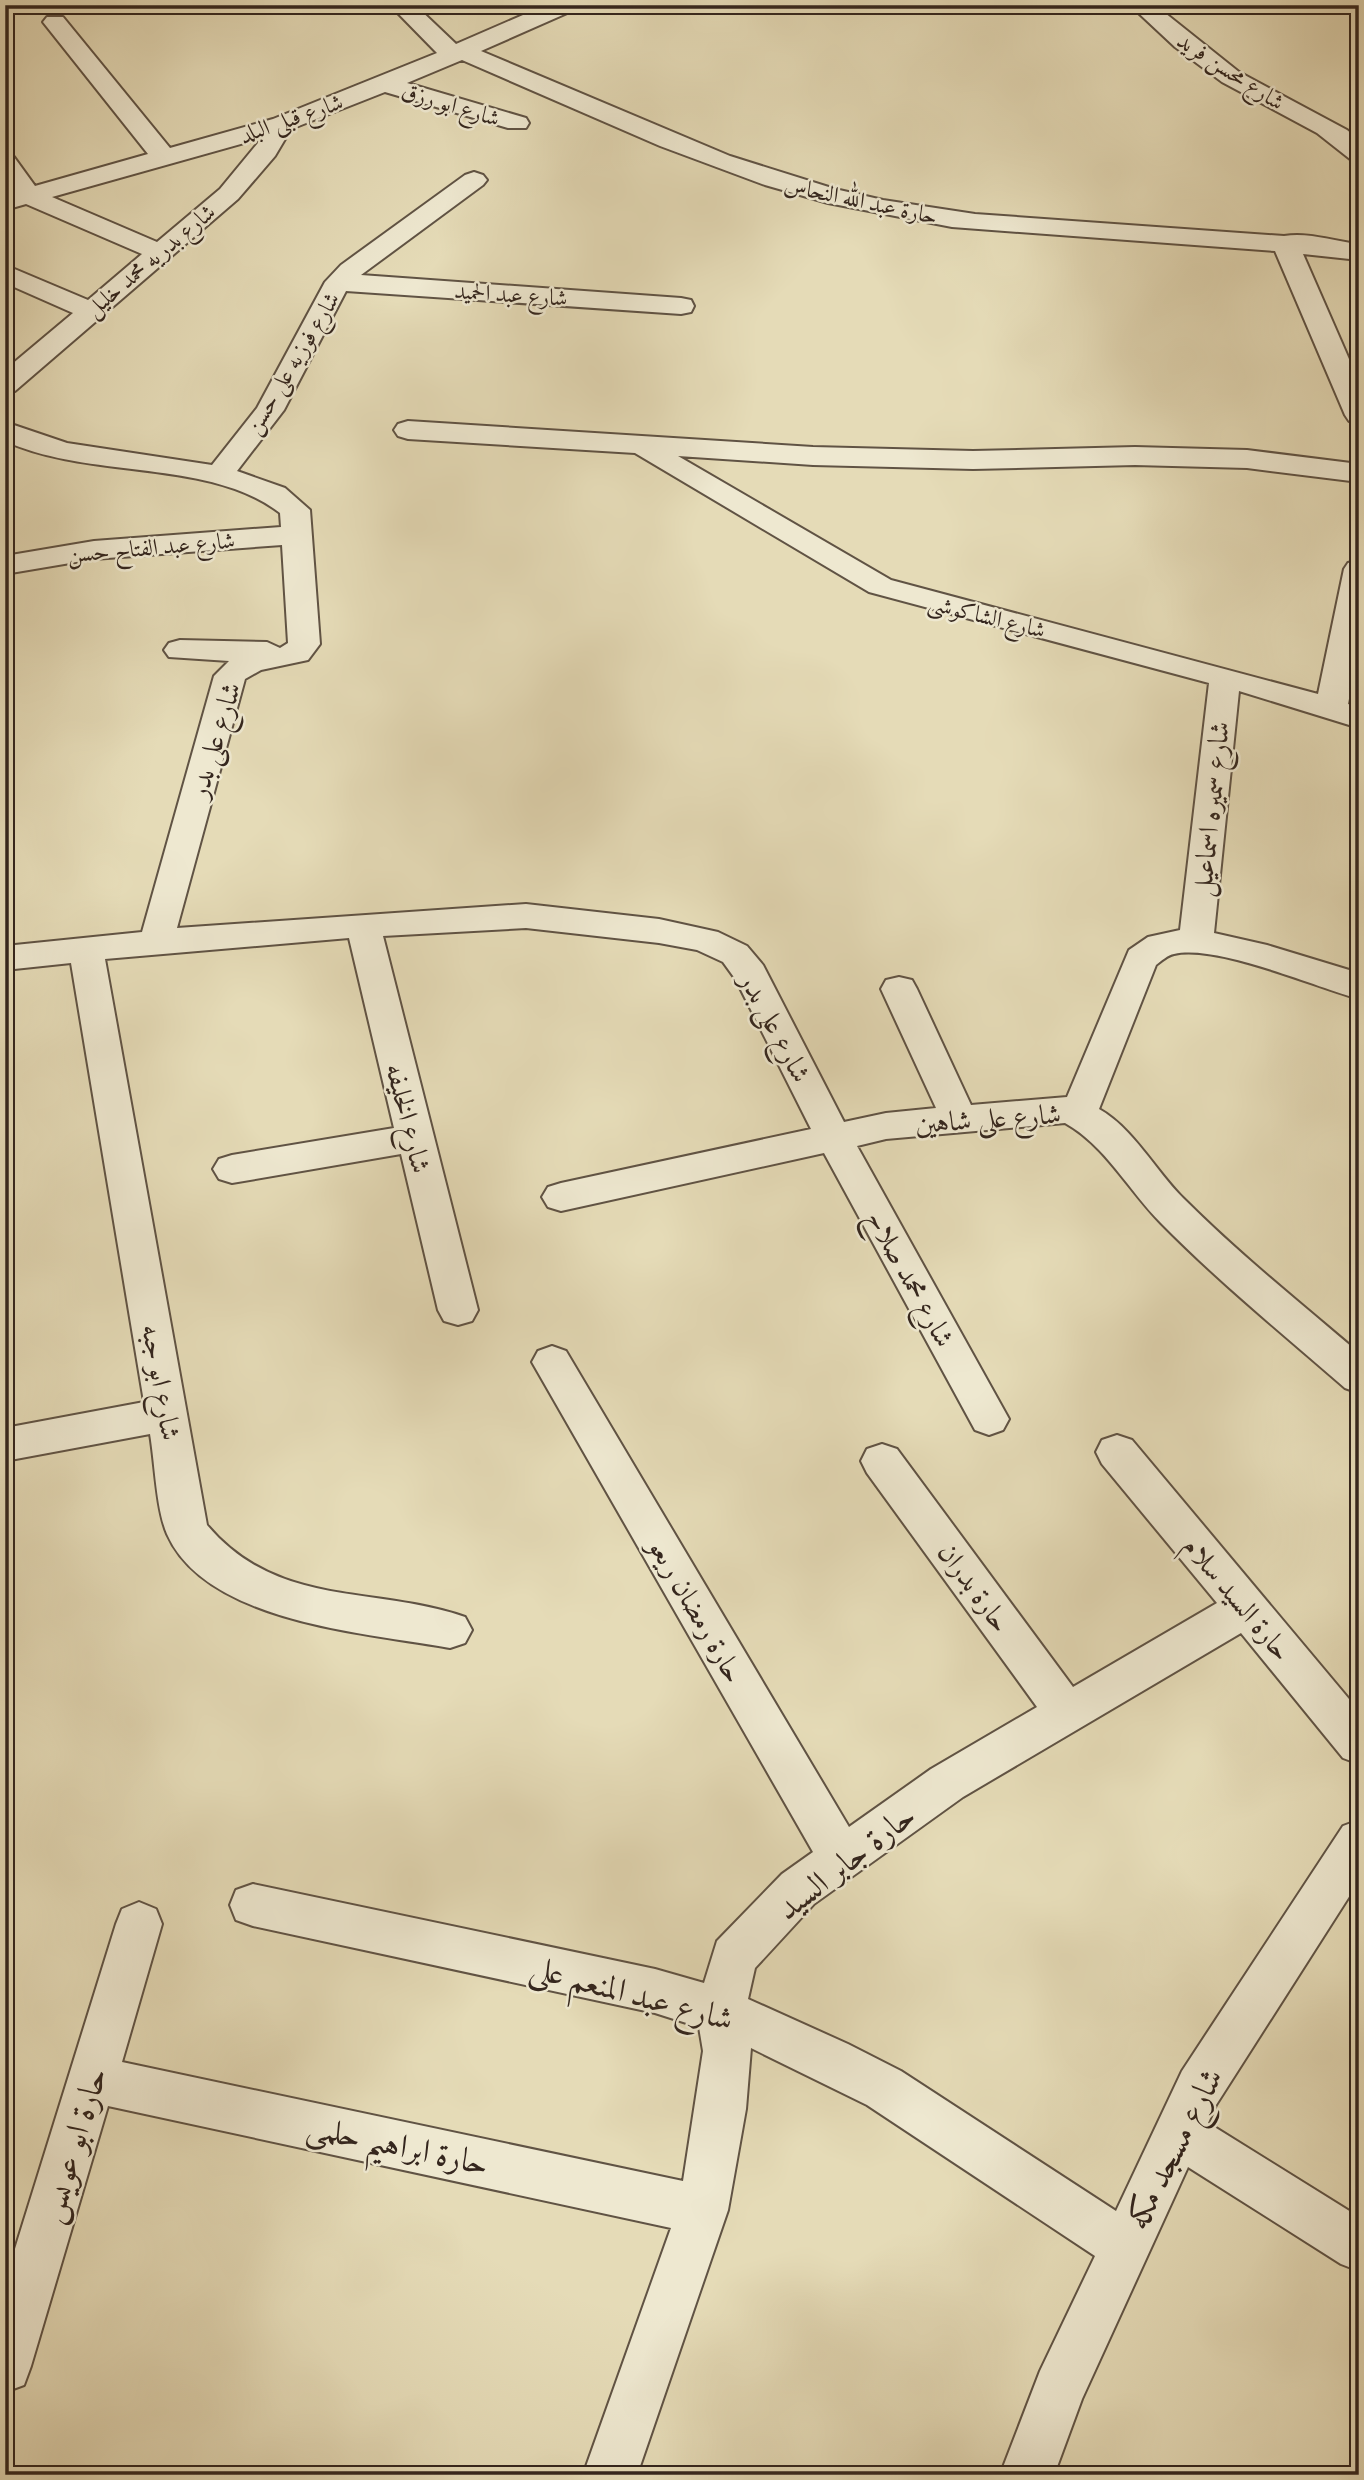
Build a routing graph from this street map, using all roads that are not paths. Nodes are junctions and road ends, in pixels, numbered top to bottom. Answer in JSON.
{"nodes":[{"id":1,"x":401,"y":5,"type":"edge"},
{"id":2,"x":566,"y":5,"type":"edge"},
{"id":3,"x":1141,"y":5,"type":"edge"},
{"id":4,"x":55,"y":22,"type":"dead end"},
{"id":5,"x":457,"y":53,"type":"junction"},
{"id":6,"x":385,"y":84,"type":"junction"},
{"id":7,"x":517,"y":123,"type":"dead end"},
{"id":8,"x":282,"y":124,"type":"junction"},
{"id":9,"x":1359,"y":154,"type":"edge"},
{"id":10,"x":165,"y":158,"type":"junction"},
{"id":11,"x":5,"y":162,"type":"edge"},
{"id":12,"x":474,"y":180,"type":"dead end"},
{"id":13,"x":17,"y":199,"type":"edge"},
{"id":14,"x":1359,"y":233,"type":"edge"},
{"id":15,"x":1285,"y":244,"type":"junction"},
{"id":16,"x":159,"y":252,"type":"junction"},
{"id":17,"x":1359,"y":252,"type":"edge"},
{"id":18,"x":5,"y":273,"type":"edge"},
{"id":19,"x":340,"y":282,"type":"junction"},
{"id":20,"x":681,"y":306,"type":"dead end"},
{"id":21,"x":91,"y":311,"type":"junction"},
{"id":22,"x":5,"y":385,"type":"edge"},
{"id":23,"x":1359,"y":415,"type":"edge"},
{"id":24,"x":5,"y":430,"type":"edge"},
{"id":25,"x":408,"y":430,"type":"dead end"},
{"id":26,"x":642,"y":447,"type":"junction"},
{"id":27,"x":1359,"y":473,"type":"edge"},
{"id":28,"x":218,"y":477,"type":"junction"},
{"id":29,"x":296,"y":535,"type":"junction"},
{"id":30,"x":5,"y":565,"type":"edge"},
{"id":31,"x":1359,"y":569,"type":"edge"},
{"id":32,"x":180,"y":650,"type":"dead end"},
{"id":33,"x":297,"y":653,"type":"junction"},
{"id":34,"x":1225,"y":677,"type":"junction"},
{"id":35,"x":1345,"y":713,"type":"edge"},
{"id":36,"x":363,"y":925,"type":"junction"},
{"id":37,"x":156,"y":942,"type":"junction"},
{"id":38,"x":1207,"y":944,"type":"junction"},
{"id":39,"x":86,"y":948,"type":"junction"},
{"id":40,"x":5,"y":958,"type":"edge"},
{"id":41,"x":1358,"y":981,"type":"edge"},
{"id":42,"x":899,"y":989,"type":"dead end"},
{"id":43,"x":1079,"y":1112,"type":"junction"},
{"id":44,"x":959,"y":1118,"type":"junction"},
{"id":45,"x":833,"y":1136,"type":"junction"},
{"id":46,"x":414,"y":1138,"type":"junction"},
{"id":47,"x":232,"y":1169,"type":"dead end"},
{"id":48,"x":561,"y":1197,"type":"dead end"},
{"id":49,"x":458,"y":1310,"type":"dead end"},
{"id":50,"x":552,"y":1362,"type":"dead end"},
{"id":51,"x":1359,"y":1377,"type":"edge"},
{"id":52,"x":168,"y":1414,"type":"junction"},
{"id":53,"x":989,"y":1419,"type":"dead end"},
{"id":54,"x":5,"y":1445,"type":"edge"},
{"id":55,"x":1117,"y":1452,"type":"dead end"},
{"id":56,"x":882,"y":1461,"type":"dead end"},
{"id":57,"x":1247,"y":1608,"type":"junction"},
{"id":58,"x":450,"y":1630,"type":"dead end"},
{"id":59,"x":1067,"y":1713,"type":"junction"},
{"id":60,"x":1359,"y":1744,"type":"edge"},
{"id":61,"x":1359,"y":1841,"type":"edge"},
{"id":62,"x":842,"y":1858,"type":"junction"},
{"id":63,"x":253,"y":1905,"type":"dead end"},
{"id":64,"x":139,"y":1924,"type":"dead end"},
{"id":65,"x":721,"y":2011,"type":"junction"},
{"id":66,"x":93,"y":2079,"type":"junction"},
{"id":67,"x":1179,"y":2133,"type":"junction"},
{"id":68,"x":703,"y":2210,"type":"junction"},
{"id":69,"x":1124,"y":2245,"type":"junction"},
{"id":70,"x":1359,"y":2246,"type":"edge"},
{"id":71,"x":5,"y":2366,"type":"edge"},
{"id":72,"x":610,"y":2475,"type":"edge"},
{"id":73,"x":1027,"y":2475,"type":"edge"}],
"edges":[{"from":1,"to":5,"type":"street"},
{"from":2,"to":5,"type":"street","name":"شارع قبلى البلد"},
{"from":3,"to":9,"type":"street","name":"شارع محسن فريد"},
{"from":4,"to":10,"type":"street"},
{"from":5,"to":6,"type":"street","name":"شارع قبلى البلد"},
{"from":5,"to":15,"type":"street","name":"حارة عبد الله النحاس"},
{"from":6,"to":7,"type":"street","name":"شارع ابو رزق"},
{"from":6,"to":8,"type":"street","name":"شارع قبلى البلد"},
{"from":8,"to":10,"type":"street","name":"شارع قبلى البلد"},
{"from":8,"to":16,"type":"street","name":"شارع بدريه محمد خليل"},
{"from":10,"to":13,"type":"street","name":"شارع قبلى البلد"},
{"from":11,"to":13,"type":"street"},
{"from":12,"to":19,"type":"street","name":"شارع فوزيه على حسن"},
{"from":13,"to":16,"type":"street"},
{"from":14,"to":15,"type":"street"},
{"from":15,"to":17,"type":"street"},
{"from":15,"to":23,"type":"street"},
{"from":16,"to":21,"type":"street","name":"شارع بدريه محمد خليل"},
{"from":18,"to":21,"type":"street"},
{"from":19,"to":20,"type":"street","name":"شارع عبد الحميد"},
{"from":19,"to":28,"type":"street","name":"شارع فوزيه على حسن"},
{"from":21,"to":22,"type":"street","name":"شارع بدريه محمد خليل"},
{"from":24,"to":28,"type":"street"},
{"from":25,"to":26,"type":"street"},
{"from":26,"to":27,"type":"street"},
{"from":26,"to":34,"type":"street","name":"شارع الشاكوشى"},
{"from":28,"to":29,"type":"street"},
{"from":29,"to":30,"type":"street","name":"شارع عبد الفتاح حسن"},
{"from":29,"to":33,"type":"street"},
{"from":31,"to":35,"type":"street"},
{"from":32,"to":33,"type":"street"},
{"from":33,"to":37,"type":"street","name":"شارع على بدر"},
{"from":34,"to":35,"type":"street","name":"شارع الشاكوشى"},
{"from":34,"to":38,"type":"street","name":"شارع سميره اسماعيل"},
{"from":36,"to":37,"type":"street","name":"شارع على بدر"},
{"from":36,"to":45,"type":"street","name":"شارع على بدر"},
{"from":36,"to":46,"type":"street","name":"شارع الخليفه"},
{"from":37,"to":39,"type":"street","name":"شارع على بدر"},
{"from":38,"to":41,"type":"street"},
{"from":38,"to":43,"type":"street"},
{"from":39,"to":40,"type":"street","name":"شارع على بدر"},
{"from":39,"to":52,"type":"street","name":"شارع ابو جبه"},
{"from":42,"to":44,"type":"street"},
{"from":43,"to":44,"type":"street","name":"شارع على شاهين"},
{"from":43,"to":51,"type":"street","name":"شارع على شاهين"},
{"from":44,"to":45,"type":"street","name":"شارع على شاهين"},
{"from":45,"to":48,"type":"street","name":"شارع على شاهين"},
{"from":45,"to":53,"type":"street","name":"شارع محمد صلاح"},
{"from":46,"to":47,"type":"street"},
{"from":46,"to":49,"type":"street","name":"شارع الخليفه"},
{"from":50,"to":62,"type":"street","name":"حارة رمضان ريعو"},
{"from":52,"to":54,"type":"street"},
{"from":52,"to":58,"type":"street","name":"شارع ابو جبه"},
{"from":55,"to":57,"type":"street","name":"حارة السيد سلام"},
{"from":56,"to":59,"type":"street","name":"حارة بدران"},
{"from":57,"to":59,"type":"street","name":"حارة جابر السيد"},
{"from":57,"to":60,"type":"street","name":"حارة السيد سلام"},
{"from":59,"to":62,"type":"street","name":"حارة جابر السيد"},
{"from":61,"to":67,"type":"street","name":"شارع مسجد مكه"},
{"from":62,"to":65,"type":"street","name":"حارة جابر السيد"},
{"from":63,"to":65,"type":"street","name":"شارع عبد المنعم على"},
{"from":64,"to":66,"type":"street","name":"حارة ابو عويس"},
{"from":65,"to":68,"type":"street","name":"حارة جابر السيد"},
{"from":65,"to":69,"type":"street","name":"شارع عبد المنعم على"},
{"from":66,"to":68,"type":"street","name":"حارة ابراهيم حلمى"},
{"from":66,"to":71,"type":"street","name":"حارة ابو عويس"},
{"from":67,"to":69,"type":"street","name":"شارع مسجد مكه"},
{"from":67,"to":70,"type":"street"},
{"from":68,"to":72,"type":"street","name":"حارة جابر السيد"},
{"from":69,"to":73,"type":"street","name":"شارع مسجد مكه"}]}
